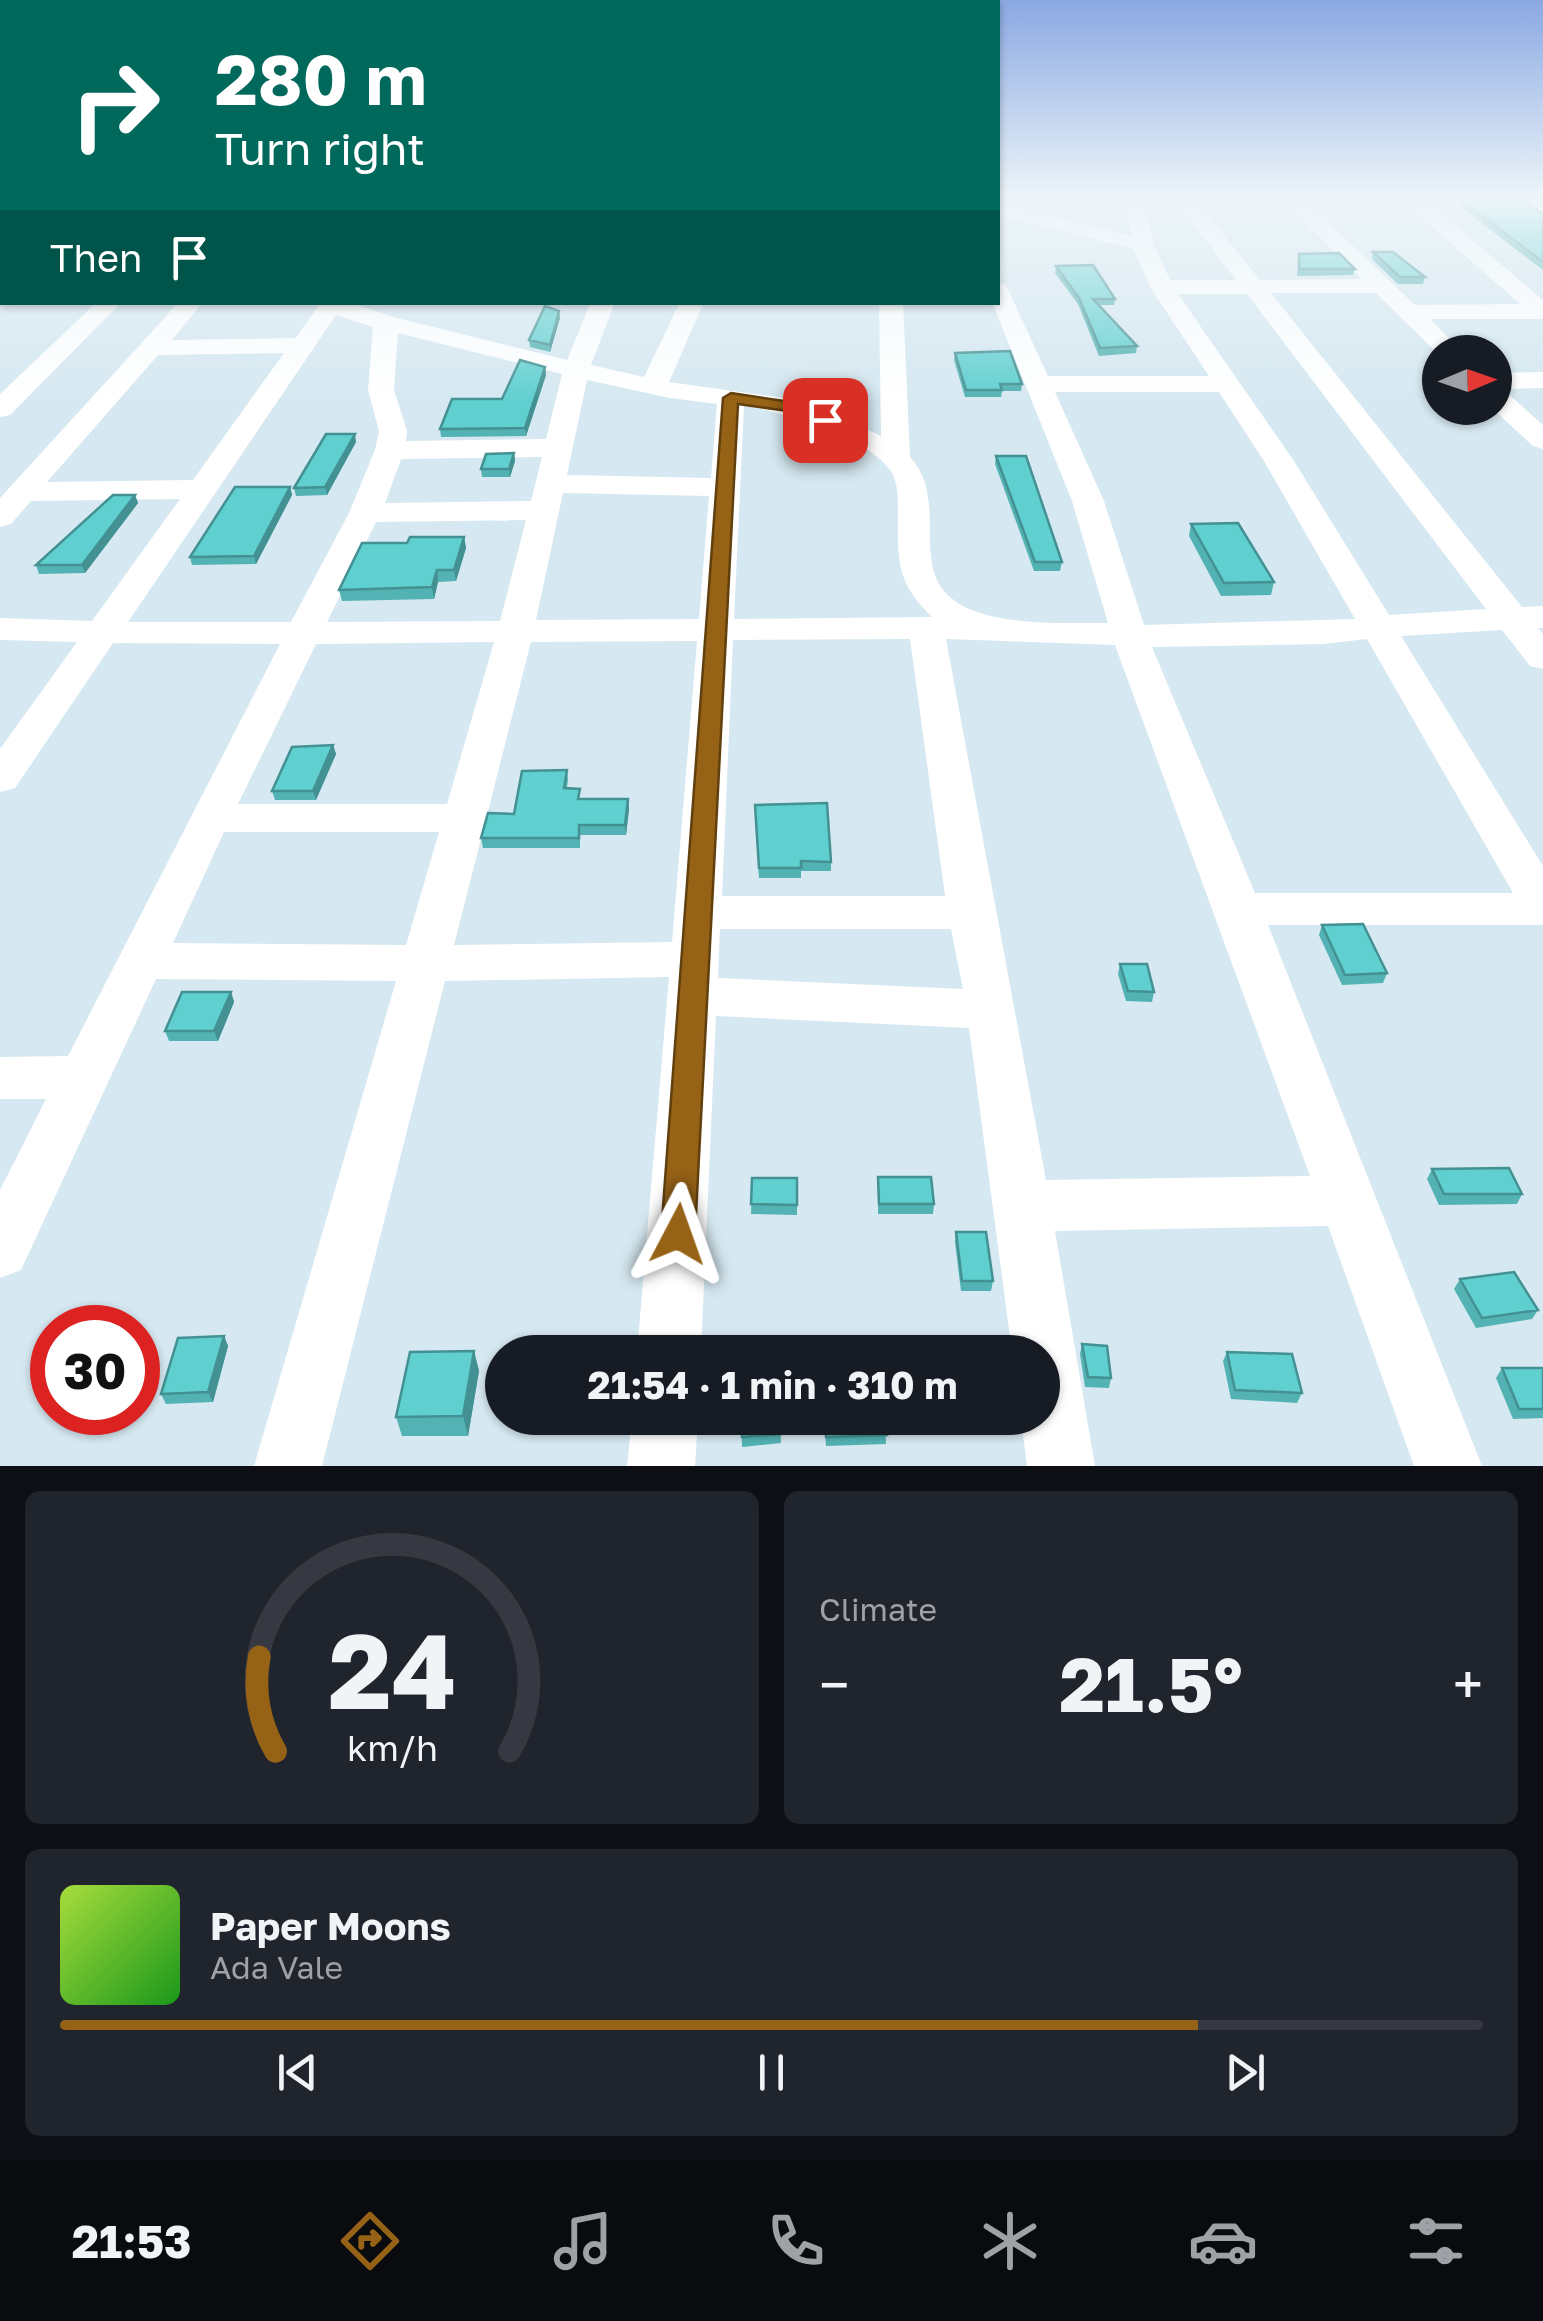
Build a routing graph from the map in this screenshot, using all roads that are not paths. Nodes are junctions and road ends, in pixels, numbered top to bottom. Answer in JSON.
{"nodes":[{"id":1,"x":1153,"y":266,"type":"edge"},
{"id":2,"x":1235,"y":266,"type":"edge"},
{"id":3,"x":1361,"y":266,"type":"edge"},
{"id":4,"x":1491,"y":266,"type":"edge"},
{"id":5,"x":1381,"y":286,"type":"junction"},
{"id":6,"x":1162,"y":287,"type":"junction"},
{"id":7,"x":1250,"y":287,"type":"junction"},
{"id":8,"x":1000,"y":294,"type":"edge"},
{"id":9,"x":109,"y":305,"type":"edge"},
{"id":10,"x":189,"y":305,"type":"edge"},
{"id":11,"x":331,"y":305,"type":"edge"},
{"id":12,"x":337,"y":305,"type":"edge"},
{"id":13,"x":602,"y":305,"type":"edge"},
{"id":14,"x":691,"y":305,"type":"edge"},
{"id":15,"x":891,"y":305,"type":"edge"},
{"id":16,"x":1543,"y":311,"type":"edge"},
{"id":17,"x":1410,"y":312,"type":"junction"},
{"id":18,"x":386,"y":322,"type":"junction"},
{"id":19,"x":1433,"y":335,"type":"edge"},
{"id":20,"x":304,"y":345,"type":"junction"},
{"id":21,"x":148,"y":348,"type":"junction"},
{"id":22,"x":577,"y":368,"type":"junction"},
{"id":23,"x":1543,"y":380,"type":"edge"},
{"id":24,"x":1512,"y":381,"type":"edge"},
{"id":25,"x":1040,"y":384,"type":"junction"},
{"id":26,"x":1224,"y":384,"type":"junction"},
{"id":27,"x":654,"y":387,"type":"junction"},
{"id":28,"x":731,"y":398,"type":"junction"},
{"id":29,"x":4,"y":401,"type":"edge"},
{"id":30,"x":1512,"y":411,"type":"edge"},
{"id":31,"x":1543,"y":440,"type":"edge"},
{"id":32,"x":390,"y":450,"type":"junction"},
{"id":33,"x":896,"y":457,"type":"junction"},
{"id":34,"x":550,"y":481,"type":"junction"},
{"id":35,"x":722,"y":487,"type":"junction"},
{"id":36,"x":205,"y":489,"type":"junction"},
{"id":37,"x":24,"y":492,"type":"junction"},
{"id":38,"x":365,"y":512,"type":"junction"},
{"id":39,"x":0,"y":517,"type":"edge"},
{"id":40,"x":1527,"y":617,"type":"edge"},
{"id":41,"x":716,"y":628,"type":"junction"},
{"id":42,"x":926,"y":628,"type":"junction"},
{"id":43,"x":0,"y":629,"type":"edge"},
{"id":44,"x":1006,"y":629,"type":"junction"},
{"id":45,"x":1376,"y":629,"type":"junction"},
{"id":46,"x":516,"y":630,"type":"junction"},
{"id":47,"x":106,"y":632,"type":"junction"},
{"id":48,"x":303,"y":632,"type":"junction"},
{"id":49,"x":1129,"y":635,"type":"junction"},
{"id":50,"x":1543,"y":658,"type":"edge"},
{"id":51,"x":0,"y":779,"type":"edge"},
{"id":52,"x":209,"y":818,"type":"junction"},
{"id":53,"x":463,"y":818,"type":"junction"},
{"id":54,"x":1543,"y":907,"type":"edge"},
{"id":55,"x":1238,"y":908,"type":"junction"},
{"id":56,"x":971,"y":912,"type":"junction"},
{"id":57,"x":697,"y":956,"type":"junction"},
{"id":58,"x":142,"y":960,"type":"junction"},
{"id":59,"x":422,"y":964,"type":"junction"},
{"id":60,"x":992,"y":1010,"type":"junction"},
{"id":61,"x":0,"y":1078,"type":"edge"},
{"id":62,"x":87,"y":1078,"type":"junction"},
{"id":63,"x":1348,"y":1200,"type":"junction"},
{"id":64,"x":1023,"y":1206,"type":"junction"},
{"id":65,"x":0,"y":1251,"type":"edge"},
{"id":66,"x":670,"y":1335,"type":"edge"},
{"id":67,"x":664,"y":1435,"type":"edge"},
{"id":68,"x":288,"y":1466,"type":"edge"},
{"id":69,"x":662,"y":1466,"type":"edge"},
{"id":70,"x":1061,"y":1466,"type":"edge"},
{"id":71,"x":1448,"y":1466,"type":"edge"}],
"edges":[{"from":1,"to":6,"type":"street"},
{"from":2,"to":7,"type":"street"},
{"from":3,"to":5,"type":"street"},
{"from":4,"to":16,"type":"street"},
{"from":5,"to":7,"type":"street"},
{"from":5,"to":17,"type":"street"},
{"from":6,"to":7,"type":"street"},
{"from":6,"to":26,"type":"street"},
{"from":7,"to":40,"type":"street"},
{"from":8,"to":25,"type":"street"},
{"from":9,"to":29,"type":"street"},
{"from":10,"to":21,"type":"street"},
{"from":11,"to":20,"type":"street"},
{"from":12,"to":18,"type":"street"},
{"from":13,"to":22,"type":"street"},
{"from":14,"to":27,"type":"street"},
{"from":15,"to":33,"type":"street"},
{"from":16,"to":17,"type":"street"},
{"from":17,"to":19,"type":"street"},
{"from":18,"to":22,"type":"street"},
{"from":18,"to":32,"type":"street"},
{"from":20,"to":21,"type":"street"},
{"from":20,"to":36,"type":"street"},
{"from":21,"to":37,"type":"street"},
{"from":22,"to":27,"type":"street"},
{"from":22,"to":34,"type":"street"},
{"from":23,"to":24,"type":"street"},
{"from":25,"to":26,"type":"street"},
{"from":25,"to":49,"type":"street"},
{"from":26,"to":45,"type":"street"},
{"from":27,"to":28,"type":"street"},
{"from":28,"to":33,"type":"street"},
{"from":28,"to":35,"type":"street"},
{"from":30,"to":31,"type":"street"},
{"from":32,"to":34,"type":"street"},
{"from":32,"to":38,"type":"street"},
{"from":33,"to":44,"type":"street"},
{"from":34,"to":35,"type":"street"},
{"from":34,"to":38,"type":"street"},
{"from":34,"to":46,"type":"street"},
{"from":35,"to":41,"type":"street"},
{"from":36,"to":37,"type":"street"},
{"from":36,"to":47,"type":"street"},
{"from":37,"to":39,"type":"street"},
{"from":38,"to":48,"type":"street"},
{"from":40,"to":45,"type":"street"},
{"from":40,"to":50,"type":"street"},
{"from":41,"to":42,"type":"street"},
{"from":41,"to":46,"type":"street"},
{"from":41,"to":57,"type":"street"},
{"from":42,"to":44,"type":"street"},
{"from":42,"to":56,"type":"street"},
{"from":43,"to":47,"type":"street"},
{"from":44,"to":49,"type":"street"},
{"from":45,"to":49,"type":"street"},
{"from":45,"to":54,"type":"street"},
{"from":46,"to":48,"type":"street"},
{"from":46,"to":53,"type":"street"},
{"from":47,"to":48,"type":"street"},
{"from":47,"to":51,"type":"street"},
{"from":48,"to":52,"type":"street"},
{"from":49,"to":55,"type":"street"},
{"from":52,"to":53,"type":"street"},
{"from":52,"to":58,"type":"street"},
{"from":53,"to":59,"type":"street"},
{"from":54,"to":55,"type":"street"},
{"from":55,"to":63,"type":"street"},
{"from":56,"to":57,"type":"street"},
{"from":56,"to":60,"type":"street"},
{"from":57,"to":59,"type":"street"},
{"from":57,"to":60,"type":"street"},
{"from":57,"to":66,"type":"street"},
{"from":58,"to":59,"type":"street"},
{"from":58,"to":62,"type":"street"},
{"from":59,"to":68,"type":"street"},
{"from":60,"to":64,"type":"street"},
{"from":61,"to":62,"type":"street"},
{"from":62,"to":65,"type":"street"},
{"from":63,"to":64,"type":"street"},
{"from":63,"to":71,"type":"street"},
{"from":64,"to":70,"type":"street"},
{"from":67,"to":69,"type":"street"}]}
